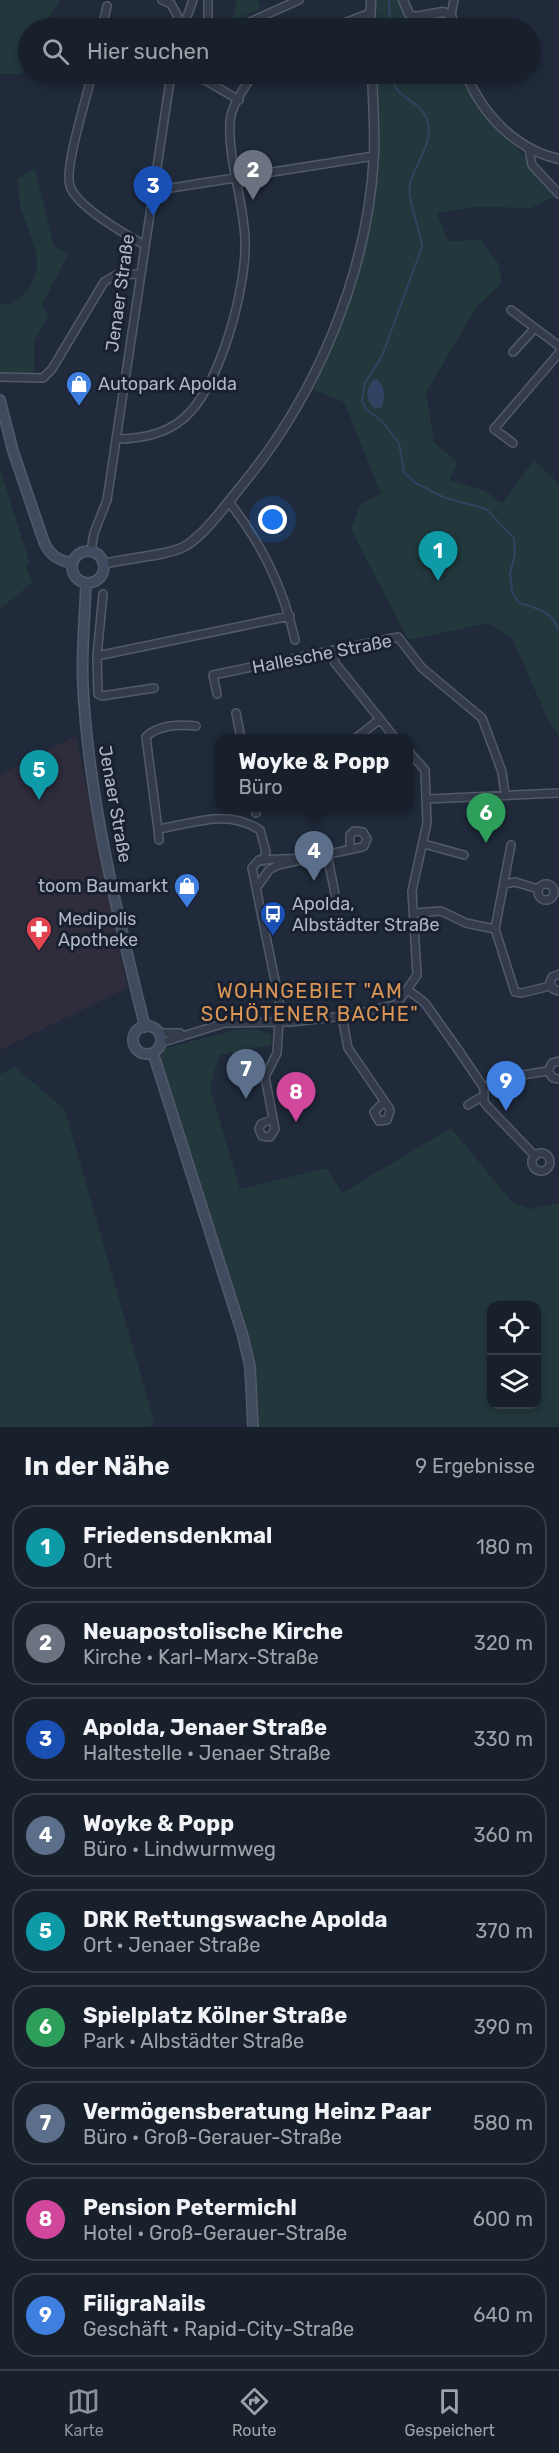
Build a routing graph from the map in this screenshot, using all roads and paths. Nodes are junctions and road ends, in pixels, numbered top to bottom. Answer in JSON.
{"nodes":[{"id":1,"x":162,"y":0,"type":"edge"},
{"id":2,"x":193,"y":0,"type":"edge"},
{"id":3,"x":207,"y":0,"type":"edge"},
{"id":4,"x":299,"y":0,"type":"edge"},
{"id":5,"x":371,"y":0,"type":"edge"},
{"id":6,"x":403,"y":0,"type":"edge"},
{"id":7,"x":454,"y":0,"type":"edge"},
{"id":8,"x":107,"y":6,"type":"dead end"},
{"id":9,"x":370,"y":14,"type":"junction"},
{"id":10,"x":451,"y":15,"type":"junction"},
{"id":11,"x":104,"y":18,"type":"edge"},
{"id":12,"x":180,"y":18,"type":"edge"},
{"id":13,"x":186,"y":18,"type":"edge"},
{"id":14,"x":208,"y":18,"type":"edge"},
{"id":15,"x":258,"y":18,"type":"edge"},
{"id":16,"x":359,"y":18,"type":"edge"},
{"id":17,"x":370,"y":18,"type":"edge"},
{"id":18,"x":452,"y":18,"type":"edge"},
{"id":19,"x":90,"y":84,"type":"edge"},
{"id":20,"x":169,"y":84,"type":"edge"},
{"id":21,"x":214,"y":84,"type":"edge"},
{"id":22,"x":248,"y":84,"type":"edge"},
{"id":23,"x":372,"y":84,"type":"edge"},
{"id":24,"x":471,"y":84,"type":"edge"},
{"id":25,"x":239,"y":100,"type":"junction"},
{"id":26,"x":529,"y":150,"type":"junction"},
{"id":27,"x":374,"y":156,"type":"junction"},
{"id":28,"x":555,"y":158,"type":"edge"},
{"id":29,"x":237,"y":179,"type":"junction"},
{"id":30,"x":152,"y":191,"type":"junction"},
{"id":31,"x":559,"y":194,"type":"edge"},
{"id":32,"x":145,"y":245,"type":"junction"},
{"id":33,"x":139,"y":274,"type":"junction"},
{"id":34,"x":511,"y":310,"type":"dead end"},
{"id":35,"x":535,"y":328,"type":"junction"},
{"id":36,"x":559,"y":346,"type":"edge"},
{"id":37,"x":513,"y":352,"type":"dead end"},
{"id":38,"x":559,"y":353,"type":"edge"},
{"id":39,"x":0,"y":376,"type":"edge"},
{"id":40,"x":0,"y":400,"type":"edge"},
{"id":41,"x":116,"y":439,"type":"junction"},
{"id":42,"x":513,"y":443,"type":"dead end"},
{"id":43,"x":229,"y":502,"type":"junction"},
{"id":44,"x":91,"y":551,"type":"junction"},
{"id":45,"x":72,"y":563,"type":"junction"},
{"id":46,"x":103,"y":564,"type":"junction"},
{"id":47,"x":86,"y":583,"type":"junction"},
{"id":48,"x":104,"y":594,"type":"dead end"},
{"id":49,"x":290,"y":616,"type":"junction"},
{"id":50,"x":295,"y":640,"type":"dead end"},
{"id":51,"x":332,"y":652,"type":"junction"},
{"id":52,"x":97,"y":656,"type":"junction"},
{"id":53,"x":154,"y":688,"type":"dead end"},
{"id":54,"x":217,"y":694,"type":"dead end"},
{"id":55,"x":236,"y":713,"type":"dead end"},
{"id":56,"x":380,"y":720,"type":"junction"},
{"id":57,"x":195,"y":726,"type":"dead end"},
{"id":58,"x":240,"y":734,"type":"edge"},
{"id":59,"x":361,"y":734,"type":"edge"},
{"id":60,"x":392,"y":734,"type":"edge"},
{"id":61,"x":413,"y":757,"type":"edge"},
{"id":62,"x":559,"y":793,"type":"edge"},
{"id":63,"x":505,"y":794,"type":"junction"},
{"id":64,"x":428,"y":799,"type":"junction"},
{"id":65,"x":158,"y":829,"type":"junction"},
{"id":66,"x":159,"y":840,"type":"dead end"},
{"id":67,"x":424,"y":844,"type":"junction"},
{"id":68,"x":511,"y":845,"type":"dead end"},
{"id":69,"x":350,"y":849,"type":"dead end"},
{"id":70,"x":327,"y":854,"type":"junction"},
{"id":71,"x":464,"y":855,"type":"dead end"},
{"id":72,"x":308,"y":858,"type":"junction"},
{"id":73,"x":263,"y":861,"type":"junction"},
{"id":74,"x":269,"y":870,"type":"junction"},
{"id":75,"x":505,"y":884,"type":"junction"},
{"id":76,"x":257,"y":887,"type":"junction"},
{"id":77,"x":538,"y":889,"type":"dead end"},
{"id":78,"x":337,"y":904,"type":"dead end"},
{"id":79,"x":414,"y":913,"type":"junction"},
{"id":80,"x":495,"y":929,"type":"junction"},
{"id":81,"x":559,"y":974,"type":"edge"},
{"id":82,"x":550,"y":986,"type":"junction"},
{"id":83,"x":408,"y":990,"type":"junction"},
{"id":84,"x":559,"y":991,"type":"edge"},
{"id":85,"x":342,"y":1016,"type":"junction"},
{"id":86,"x":279,"y":1023,"type":"junction"},
{"id":87,"x":144,"y":1027,"type":"junction"},
{"id":88,"x":160,"y":1038,"type":"junction"},
{"id":89,"x":153,"y":1053,"type":"junction"},
{"id":90,"x":559,"y":1061,"type":"edge"},
{"id":91,"x":548,"y":1071,"type":"junction"},
{"id":92,"x":559,"y":1079,"type":"edge"},
{"id":93,"x":483,"y":1092,"type":"junction"},
{"id":94,"x":384,"y":1102,"type":"dead end"},
{"id":95,"x":468,"y":1104,"type":"dead end"},
{"id":96,"x":273,"y":1119,"type":"dead end"},
{"id":97,"x":535,"y":1156,"type":"dead end"},
{"id":98,"x":253,"y":1427,"type":"edge"}],
"edges":[{"from":1,"to":12,"type":"street"},
{"from":2,"to":13,"type":"street"},
{"from":3,"to":14,"type":"street"},
{"from":4,"to":15,"type":"street"},
{"from":5,"to":9,"type":"street"},
{"from":6,"to":10,"type":"street"},
{"from":7,"to":10,"type":"street"},
{"from":8,"to":11,"type":"street"},
{"from":9,"to":16,"type":"street"},
{"from":9,"to":17,"type":"street"},
{"from":10,"to":18,"type":"street"},
{"from":19,"to":32,"type":"street"},
{"from":20,"to":30,"type":"street","name":"Jenaer Straße"},
{"from":21,"to":25,"type":"street"},
{"from":22,"to":25,"type":"street"},
{"from":23,"to":27,"type":"street"},
{"from":24,"to":26,"type":"street"},
{"from":25,"to":29,"type":"street"},
{"from":26,"to":28,"type":"street"},
{"from":26,"to":31,"type":"street"},
{"from":27,"to":29,"type":"street"},
{"from":27,"to":43,"type":"street"},
{"from":29,"to":30,"type":"street"},
{"from":29,"to":41,"type":"street"},
{"from":30,"to":32,"type":"street","name":"Jenaer Straße"},
{"from":32,"to":33,"type":"street","name":"Jenaer Straße"},
{"from":33,"to":39,"type":"street"},
{"from":33,"to":41,"type":"street","name":"Jenaer Straße"},
{"from":34,"to":35,"type":"street"},
{"from":35,"to":36,"type":"street"},
{"from":35,"to":37,"type":"street"},
{"from":38,"to":42,"type":"street"},
{"from":40,"to":45,"type":"main road"},
{"from":41,"to":44,"type":"street","name":"Jenaer Straße"},
{"from":43,"to":46,"type":"street"},
{"from":43,"to":49,"type":"street"},
{"from":44,"to":45,"type":"main road"},
{"from":44,"to":46,"type":"main road"},
{"from":45,"to":47,"type":"main road"},
{"from":46,"to":47,"type":"main road"},
{"from":47,"to":87,"type":"main road","name":"Jenaer Straße"},
{"from":48,"to":52,"type":"street"},
{"from":49,"to":50,"type":"street"},
{"from":49,"to":52,"type":"street"},
{"from":51,"to":54,"type":"street","name":"Hallesche Straße"},
{"from":51,"to":56,"type":"street"},
{"from":51,"to":63,"type":"street","name":"Hallesche Straße"},
{"from":52,"to":53,"type":"street"},
{"from":55,"to":58,"type":"street"},
{"from":56,"to":59,"type":"street"},
{"from":56,"to":60,"type":"street"},
{"from":57,"to":65,"type":"street"},
{"from":61,"to":64,"type":"street"},
{"from":62,"to":63,"type":"street"},
{"from":63,"to":64,"type":"street"},
{"from":64,"to":67,"type":"street"},
{"from":65,"to":66,"type":"street"},
{"from":65,"to":73,"type":"street"},
{"from":67,"to":71,"type":"street"},
{"from":67,"to":79,"type":"street"},
{"from":68,"to":75,"type":"street"},
{"from":69,"to":70,"type":"street"},
{"from":70,"to":72,"type":"street"},
{"from":70,"to":78,"type":"street"},
{"from":72,"to":73,"type":"street"},
{"from":72,"to":74,"type":"street"},
{"from":73,"to":74,"type":"street"},
{"from":73,"to":76,"type":"street"},
{"from":74,"to":76,"type":"street"},
{"from":75,"to":77,"type":"street"},
{"from":75,"to":80,"type":"street"},
{"from":76,"to":86,"type":"street"},
{"from":79,"to":80,"type":"street"},
{"from":79,"to":83,"type":"street"},
{"from":80,"to":82,"type":"street"},
{"from":81,"to":82,"type":"street"},
{"from":82,"to":84,"type":"street"},
{"from":83,"to":85,"type":"street"},
{"from":83,"to":93,"type":"street"},
{"from":85,"to":86,"type":"street"},
{"from":85,"to":94,"type":"street"},
{"from":86,"to":88,"type":"street"},
{"from":86,"to":96,"type":"street"},
{"from":87,"to":88,"type":"main road"},
{"from":87,"to":89,"type":"main road"},
{"from":88,"to":89,"type":"main road"},
{"from":89,"to":98,"type":"main road"},
{"from":90,"to":91,"type":"street"},
{"from":91,"to":92,"type":"street"},
{"from":91,"to":93,"type":"street"},
{"from":93,"to":95,"type":"street"},
{"from":93,"to":97,"type":"street"}]}
